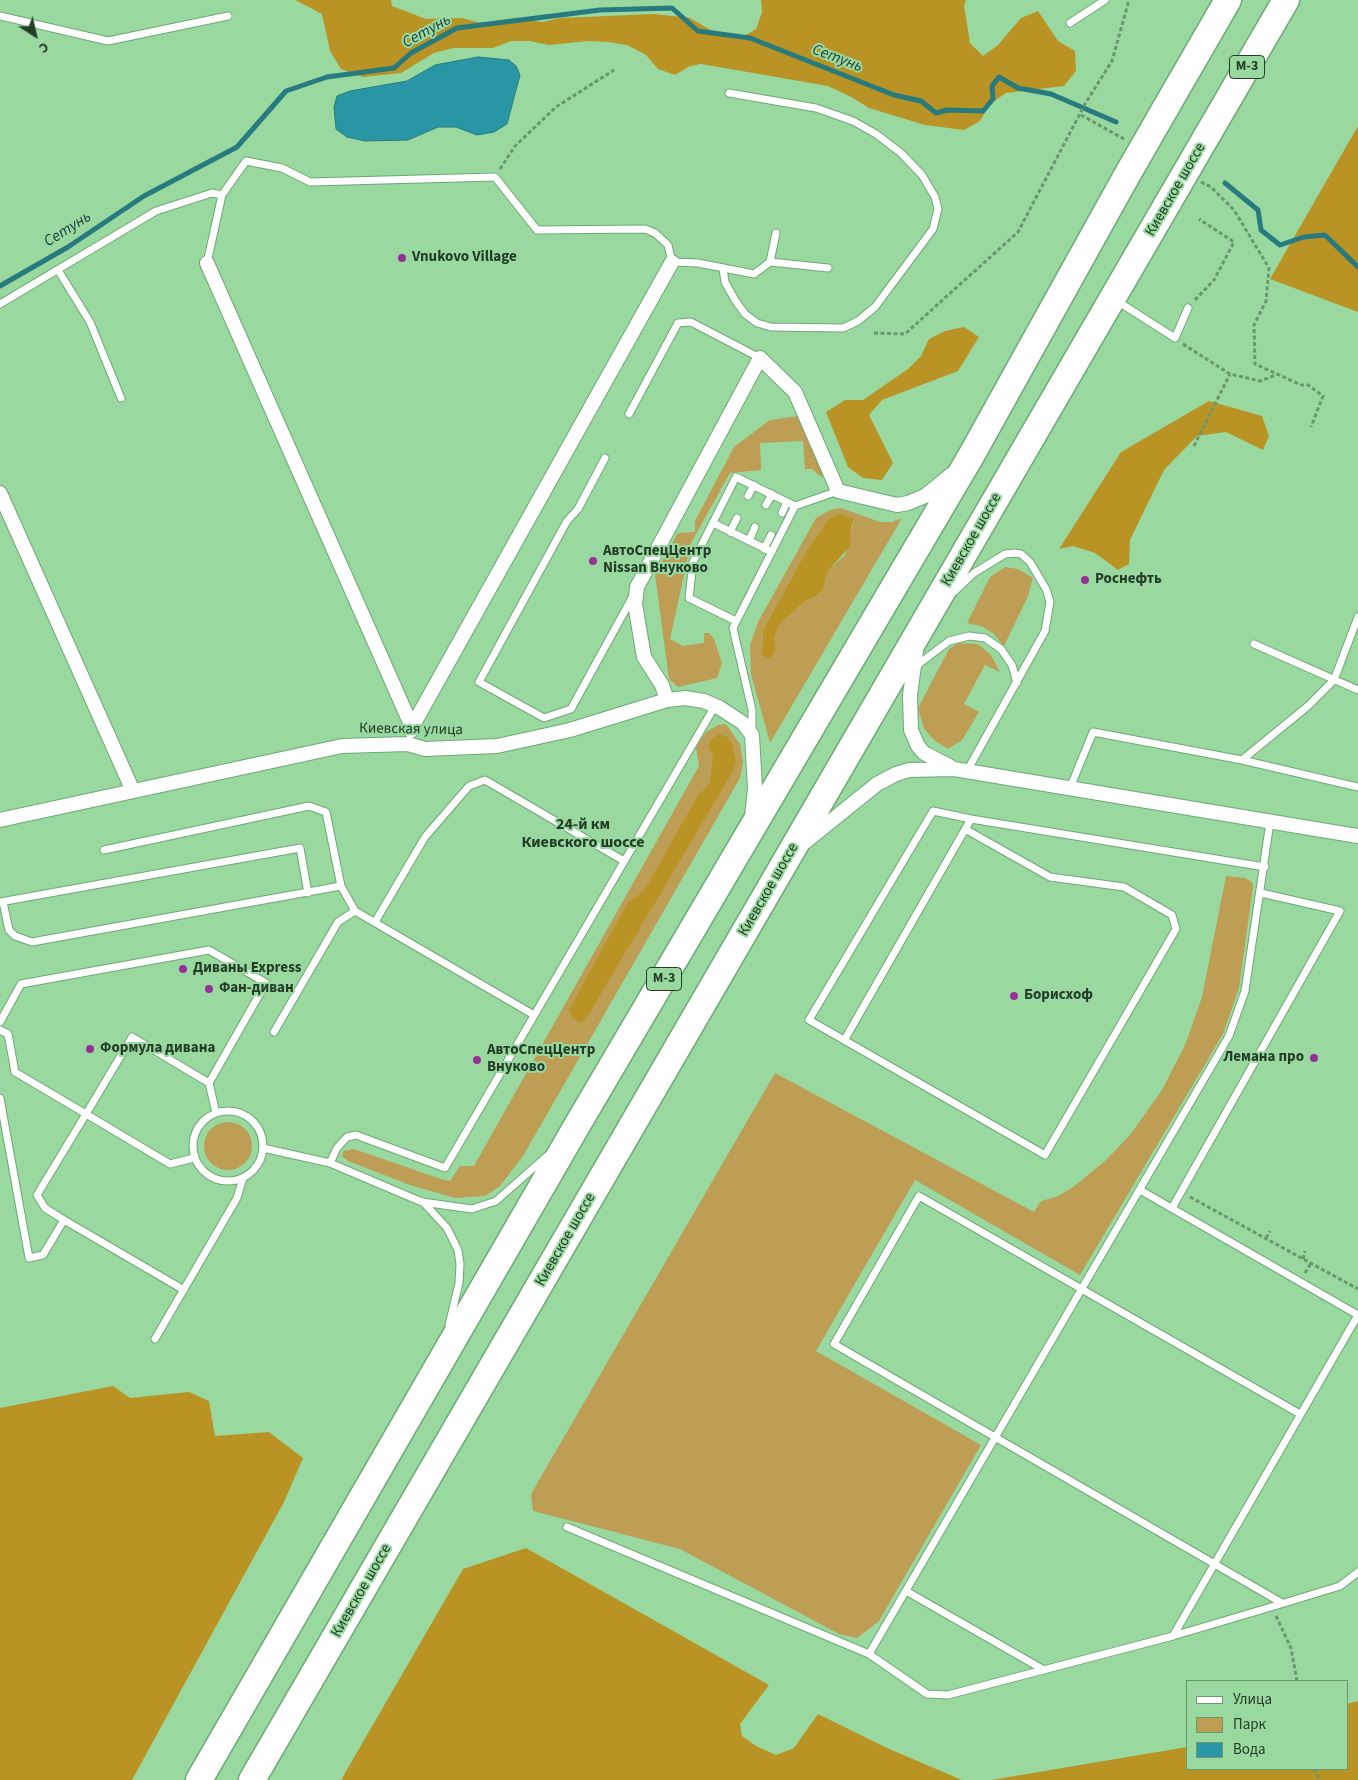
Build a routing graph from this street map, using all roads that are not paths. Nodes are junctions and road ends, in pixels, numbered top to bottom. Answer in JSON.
{"nodes":[{"id":1,"x":1105,"y":0,"type":"edge"},
{"id":2,"x":1228,"y":0,"type":"edge"},
{"id":3,"x":1286,"y":0,"type":"edge"},
{"id":4,"x":0,"y":16,"type":"edge"},
{"id":5,"x":228,"y":16,"type":"dead end"},
{"id":6,"x":1070,"y":23,"type":"dead end"},
{"id":7,"x":728,"y":94,"type":"dead end"},
{"id":8,"x":222,"y":196,"type":"junction"},
{"id":9,"x":776,"y":233,"type":"dead end"},
{"id":10,"x":672,"y":262,"type":"junction"},
{"id":11,"x":770,"y":262,"type":"junction"},
{"id":12,"x":207,"y":263,"type":"joint"},
{"id":13,"x":723,"y":268,"type":"junction"},
{"id":14,"x":828,"y":268,"type":"dead end"},
{"id":15,"x":58,"y":270,"type":"junction"},
{"id":16,"x":1112,"y":298,"type":"junction"},
{"id":17,"x":0,"y":304,"type":"edge"},
{"id":18,"x":1188,"y":308,"type":"road end"},
{"id":19,"x":760,"y":358,"type":"junction"},
{"id":20,"x":121,"y":398,"type":"dead end"},
{"id":21,"x":629,"y":414,"type":"dead end"},
{"id":22,"x":971,"y":456,"type":"junction"},
{"id":23,"x":605,"y":458,"type":"dead end"},
{"id":24,"x":754,"y":485,"type":"junction"},
{"id":25,"x":838,"y":491,"type":"junction"},
{"id":26,"x":0,"y":493,"type":"edge"},
{"id":27,"x":772,"y":494,"type":"junction"},
{"id":28,"x":748,"y":496,"type":"dead end"},
{"id":29,"x":787,"y":502,"type":"junction"},
{"id":30,"x":766,"y":505,"type":"dead end"},
{"id":31,"x":796,"y":506,"type":"junction"},
{"id":32,"x":782,"y":513,"type":"dead end"},
{"id":33,"x":737,"y":518,"type":"dead end"},
{"id":34,"x":713,"y":523,"type":"junction"},
{"id":35,"x":755,"y":528,"type":"dead end"},
{"id":36,"x":730,"y":532,"type":"junction"},
{"id":37,"x":771,"y":535,"type":"dead end"},
{"id":38,"x":749,"y":541,"type":"junction"},
{"id":39,"x":764,"y":549,"type":"junction"},
{"id":40,"x":772,"y":552,"type":"junction"},
{"id":41,"x":638,"y":587,"type":"junction"},
{"id":42,"x":1358,"y":617,"type":"edge"},
{"id":43,"x":736,"y":621,"type":"junction"},
{"id":44,"x":923,"y":625,"type":"junction"},
{"id":45,"x":1254,"y":644,"type":"dead end"},
{"id":46,"x":909,"y":674,"type":"junction"},
{"id":47,"x":1334,"y":680,"type":"junction"},
{"id":48,"x":1017,"y":684,"type":"junction"},
{"id":49,"x":899,"y":685,"type":"dead end"},
{"id":50,"x":1358,"y":690,"type":"edge"},
{"id":51,"x":666,"y":700,"type":"junction"},
{"id":52,"x":715,"y":706,"type":"junction"},
{"id":53,"x":871,"y":714,"type":"junction"},
{"id":54,"x":412,"y":727,"type":"junction"},
{"id":55,"x":752,"y":735,"type":"junction"},
{"id":56,"x":408,"y":744,"type":"junction"},
{"id":57,"x":1242,"y":760,"type":"junction"},
{"id":58,"x":960,"y":770,"type":"junction"},
{"id":59,"x":1358,"y":786,"type":"edge"},
{"id":60,"x":1070,"y":788,"type":"junction"},
{"id":61,"x":133,"y":791,"type":"junction"},
{"id":62,"x":971,"y":819,"type":"junction"},
{"id":63,"x":0,"y":820,"type":"edge"},
{"id":64,"x":1270,"y":822,"type":"junction"},
{"id":65,"x":965,"y":829,"type":"junction"},
{"id":66,"x":750,"y":833,"type":"junction"},
{"id":67,"x":1358,"y":836,"type":"edge"},
{"id":68,"x":104,"y":850,"type":"dead end"},
{"id":69,"x":790,"y":853,"type":"junction"},
{"id":70,"x":624,"y":860,"type":"junction"},
{"id":71,"x":1264,"y":867,"type":"junction"},
{"id":72,"x":342,"y":886,"type":"junction"},
{"id":73,"x":308,"y":892,"type":"junction"},
{"id":74,"x":1261,"y":893,"type":"junction"},
{"id":75,"x":1,"y":902,"type":"edge"},
{"id":76,"x":355,"y":911,"type":"junction"},
{"id":77,"x":375,"y":922,"type":"junction"},
{"id":78,"x":534,"y":1015,"type":"junction"},
{"id":79,"x":0,"y":1022,"type":"edge"},
{"id":80,"x":0,"y":1030,"type":"edge"},
{"id":81,"x":274,"y":1032,"type":"dead end"},
{"id":82,"x":845,"y":1039,"type":"junction"},
{"id":83,"x":209,"y":1082,"type":"junction"},
{"id":84,"x":0,"y":1098,"type":"edge"},
{"id":85,"x":216,"y":1113,"type":"junction"},
{"id":86,"x":86,"y":1114,"type":"junction"},
{"id":87,"x":579,"y":1122,"type":"junction"},
{"id":88,"x":263,"y":1148,"type":"junction"},
{"id":89,"x":194,"y":1158,"type":"junction"},
{"id":90,"x":330,"y":1164,"type":"junction"},
{"id":91,"x":243,"y":1178,"type":"junction"},
{"id":92,"x":1140,"y":1190,"type":"junction"},
{"id":93,"x":422,"y":1202,"type":"junction"},
{"id":94,"x":1172,"y":1208,"type":"junction"},
{"id":95,"x":64,"y":1220,"type":"junction"},
{"id":96,"x":1082,"y":1289,"type":"junction"},
{"id":97,"x":184,"y":1290,"type":"junction"},
{"id":98,"x":1358,"y":1315,"type":"edge"},
{"id":99,"x":156,"y":1339,"type":"dead end"},
{"id":100,"x":442,"y":1359,"type":"junction"},
{"id":101,"x":1300,"y":1414,"type":"junction"},
{"id":102,"x":996,"y":1437,"type":"junction"},
{"id":103,"x":567,"y":1527,"type":"dead end"},
{"id":104,"x":1215,"y":1563,"type":"junction"},
{"id":105,"x":1358,"y":1572,"type":"edge"},
{"id":106,"x":906,"y":1591,"type":"junction"},
{"id":107,"x":1282,"y":1603,"type":"junction"},
{"id":108,"x":1173,"y":1636,"type":"junction"},
{"id":109,"x":869,"y":1654,"type":"junction"},
{"id":110,"x":1044,"y":1670,"type":"junction"},
{"id":111,"x":199,"y":1780,"type":"edge"},
{"id":112,"x":252,"y":1780,"type":"edge"}],
"edges":[{"from":1,"to":6,"type":"lane"},
{"from":2,"to":22,"type":"highway","number":"М-3","bridge":true},
{"from":3,"to":16,"type":"highway","name":"Киевское шоссе","number":"М-3","bridge":true},
{"from":4,"to":5,"type":"lane"},
{"from":7,"to":13,"type":"lane"},
{"from":8,"to":10,"type":"lane"},
{"from":8,"to":12,"type":"lane"},
{"from":8,"to":15,"type":"lane"},
{"from":9,"to":11,"type":"lane"},
{"from":10,"to":13,"type":"lane"},
{"from":10,"to":54,"type":"street"},
{"from":11,"to":13,"type":"lane"},
{"from":11,"to":14,"type":"lane"},
{"from":12,"to":54,"type":"street"},
{"from":15,"to":17,"type":"lane"},
{"from":15,"to":20,"type":"lane"},
{"from":16,"to":18,"type":"lane"},
{"from":16,"to":44,"type":"highway","name":"Киевское шоссе","number":"М-3"},
{"from":19,"to":21,"type":"lane"},
{"from":19,"to":25,"type":"street"},
{"from":19,"to":41,"type":"street"},
{"from":22,"to":25,"type":"street"},
{"from":22,"to":66,"type":"highway","number":"М-3"},
{"from":23,"to":41,"type":"lane"},
{"from":24,"to":27,"type":"lane"},
{"from":24,"to":28,"type":"lane"},
{"from":24,"to":34,"type":"lane"},
{"from":25,"to":31,"type":"lane"},
{"from":26,"to":61,"type":"street"},
{"from":27,"to":29,"type":"lane"},
{"from":27,"to":30,"type":"lane"},
{"from":29,"to":31,"type":"lane"},
{"from":29,"to":32,"type":"lane"},
{"from":31,"to":40,"type":"lane"},
{"from":33,"to":36,"type":"lane"},
{"from":34,"to":36,"type":"lane"},
{"from":34,"to":43,"type":"lane"},
{"from":35,"to":38,"type":"lane"},
{"from":36,"to":38,"type":"lane"},
{"from":37,"to":39,"type":"lane"},
{"from":38,"to":39,"type":"lane"},
{"from":39,"to":40,"type":"lane"},
{"from":40,"to":43,"type":"lane"},
{"from":41,"to":51,"type":"street"},
{"from":42,"to":47,"type":"lane"},
{"from":43,"to":55,"type":"lane"},
{"from":44,"to":46,"type":"street"},
{"from":44,"to":48,"type":"lane"},
{"from":44,"to":53,"type":"highway","name":"Киевское шоссе","number":"М-3"},
{"from":45,"to":47,"type":"lane"},
{"from":46,"to":48,"type":"lane"},
{"from":46,"to":58,"type":"street"},
{"from":47,"to":50,"type":"lane"},
{"from":47,"to":57,"type":"lane"},
{"from":48,"to":58,"type":"lane"},
{"from":49,"to":53,"type":"lane"},
{"from":51,"to":52,"type":"street","name":"Киевская улица"},
{"from":51,"to":56,"type":"street","name":"Киевская улица"},
{"from":52,"to":55,"type":"street","name":"Киевская улица"},
{"from":52,"to":70,"type":"lane"},
{"from":53,"to":69,"type":"highway","name":"Киевское шоссе","number":"М-3"},
{"from":54,"to":56,"type":"street"},
{"from":55,"to":66,"type":"street"},
{"from":56,"to":61,"type":"street","name":"Киевская улица"},
{"from":57,"to":59,"type":"lane"},
{"from":57,"to":60,"type":"lane"},
{"from":58,"to":60,"type":"street"},
{"from":58,"to":69,"type":"street"},
{"from":60,"to":64,"type":"street"},
{"from":61,"to":63,"type":"street","name":"Киевская улица"},
{"from":62,"to":65,"type":"lane"},
{"from":62,"to":71,"type":"lane"},
{"from":62,"to":82,"type":"lane"},
{"from":64,"to":67,"type":"street"},
{"from":64,"to":71,"type":"lane"},
{"from":65,"to":82,"type":"lane"},
{"from":65,"to":82,"type":"lane"},
{"from":66,"to":87,"type":"highway","number":"М-3"},
{"from":68,"to":72,"type":"lane"},
{"from":69,"to":112,"type":"highway","name":"Киевское шоссе","number":"М-3"},
{"from":70,"to":77,"type":"lane"},
{"from":70,"to":78,"type":"lane"},
{"from":71,"to":74,"type":"lane"},
{"from":72,"to":73,"type":"lane"},
{"from":72,"to":76,"type":"lane"},
{"from":73,"to":75,"type":"lane"},
{"from":73,"to":75,"type":"lane"},
{"from":74,"to":92,"type":"lane"},
{"from":74,"to":94,"type":"lane"},
{"from":76,"to":77,"type":"lane"},
{"from":76,"to":81,"type":"lane"},
{"from":77,"to":78,"type":"lane"},
{"from":78,"to":90,"type":"lane"},
{"from":79,"to":83,"type":"lane"},
{"from":80,"to":86,"type":"lane"},
{"from":83,"to":85,"type":"lane"},
{"from":83,"to":86,"type":"lane"},
{"from":84,"to":95,"type":"lane"},
{"from":85,"to":88,"type":"lane"},
{"from":85,"to":89,"type":"lane"},
{"from":86,"to":89,"type":"lane"},
{"from":86,"to":95,"type":"lane"},
{"from":87,"to":93,"type":"lane"},
{"from":87,"to":100,"type":"highway","number":"М-3"},
{"from":88,"to":90,"type":"lane"},
{"from":88,"to":91,"type":"lane"},
{"from":89,"to":91,"type":"lane"},
{"from":90,"to":93,"type":"lane"},
{"from":91,"to":97,"type":"lane"},
{"from":92,"to":94,"type":"lane"},
{"from":92,"to":96,"type":"lane"},
{"from":93,"to":100,"type":"lane"},
{"from":94,"to":98,"type":"lane"},
{"from":95,"to":97,"type":"lane"},
{"from":96,"to":101,"type":"lane"},
{"from":96,"to":102,"type":"lane"},
{"from":96,"to":102,"type":"lane"},
{"from":97,"to":99,"type":"lane"},
{"from":98,"to":101,"type":"lane"},
{"from":100,"to":111,"type":"highway","number":"М-3"},
{"from":101,"to":104,"type":"lane"},
{"from":102,"to":104,"type":"lane"},
{"from":102,"to":106,"type":"lane"},
{"from":103,"to":109,"type":"lane"},
{"from":104,"to":107,"type":"lane"},
{"from":104,"to":108,"type":"lane"},
{"from":105,"to":107,"type":"lane"},
{"from":106,"to":109,"type":"lane"},
{"from":106,"to":110,"type":"lane"},
{"from":107,"to":108,"type":"lane"},
{"from":108,"to":110,"type":"lane"},
{"from":109,"to":110,"type":"lane"}]}
